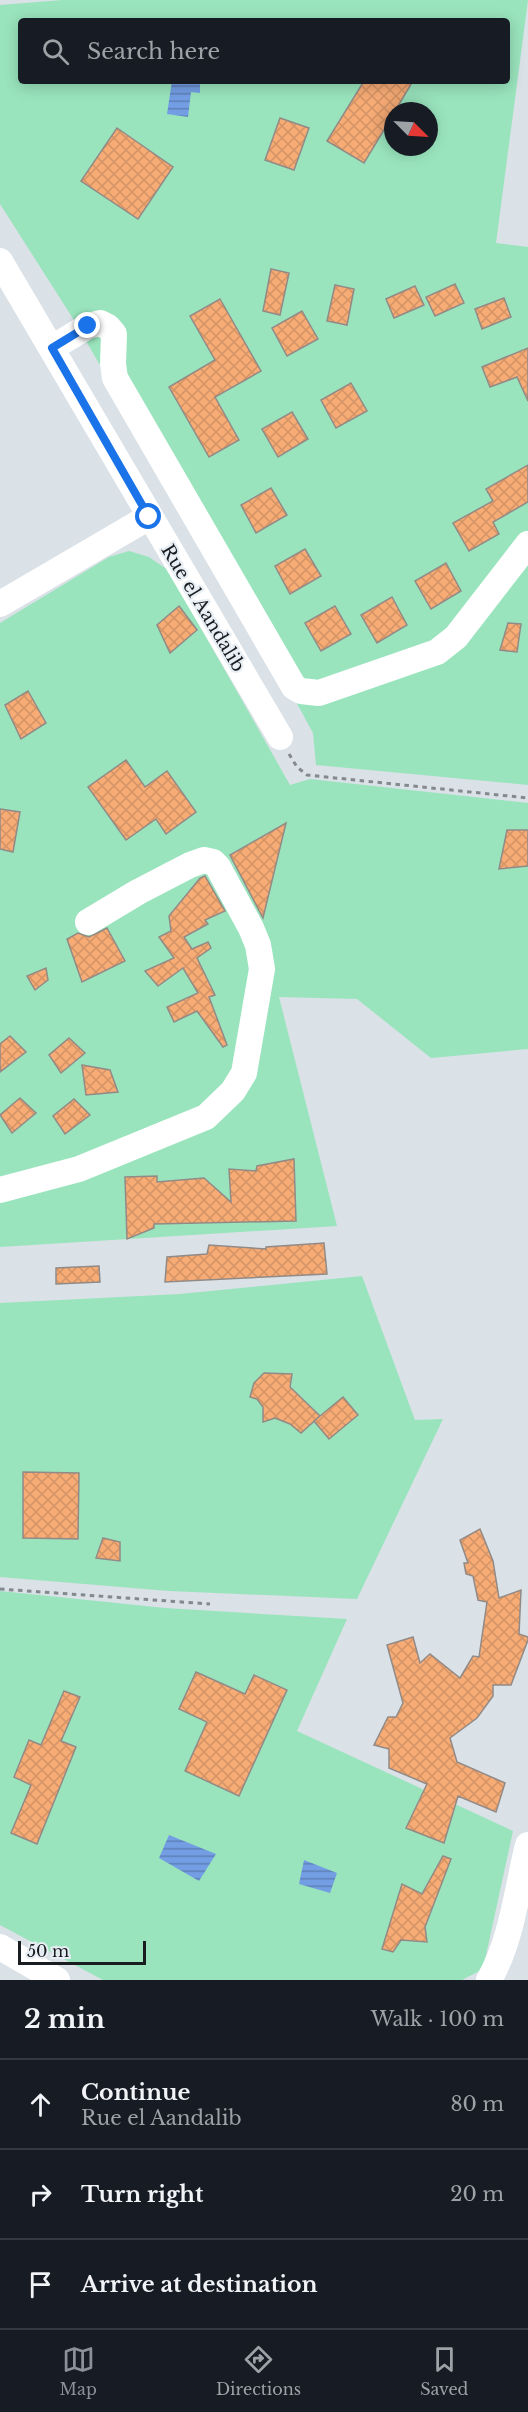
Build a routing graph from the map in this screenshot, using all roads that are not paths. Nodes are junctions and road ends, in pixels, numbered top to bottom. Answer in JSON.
{"nodes":[{"id":1,"x":0,"y":261,"type":"edge"},
{"id":2,"x":52,"y":348,"type":"junction"},
{"id":3,"x":149,"y":517,"type":"junction"},
{"id":4,"x":528,"y":544,"type":"edge"},
{"id":5,"x":0,"y":604,"type":"edge"},
{"id":6,"x":280,"y":737,"type":"road end"},
{"id":7,"x":88,"y":922,"type":"dead end"},
{"id":8,"x":0,"y":1190,"type":"edge"},
{"id":9,"x":528,"y":1845,"type":"edge"},
{"id":10,"x":0,"y":1947,"type":"edge"},
{"id":11,"x":57,"y":1980,"type":"edge"},
{"id":12,"x":489,"y":1980,"type":"edge"}],
"edges":[{"from":1,"to":2,"type":"street","name":"Rue el Aandalib"},
{"from":2,"to":3,"type":"street","name":"Rue el Aandalib"},
{"from":2,"to":4,"type":"street"},
{"from":3,"to":5,"type":"street"},
{"from":3,"to":6,"type":"street","name":"Rue el Aandalib"},
{"from":7,"to":8,"type":"street"},
{"from":9,"to":12,"type":"street"},
{"from":10,"to":11,"type":"street"}]}
